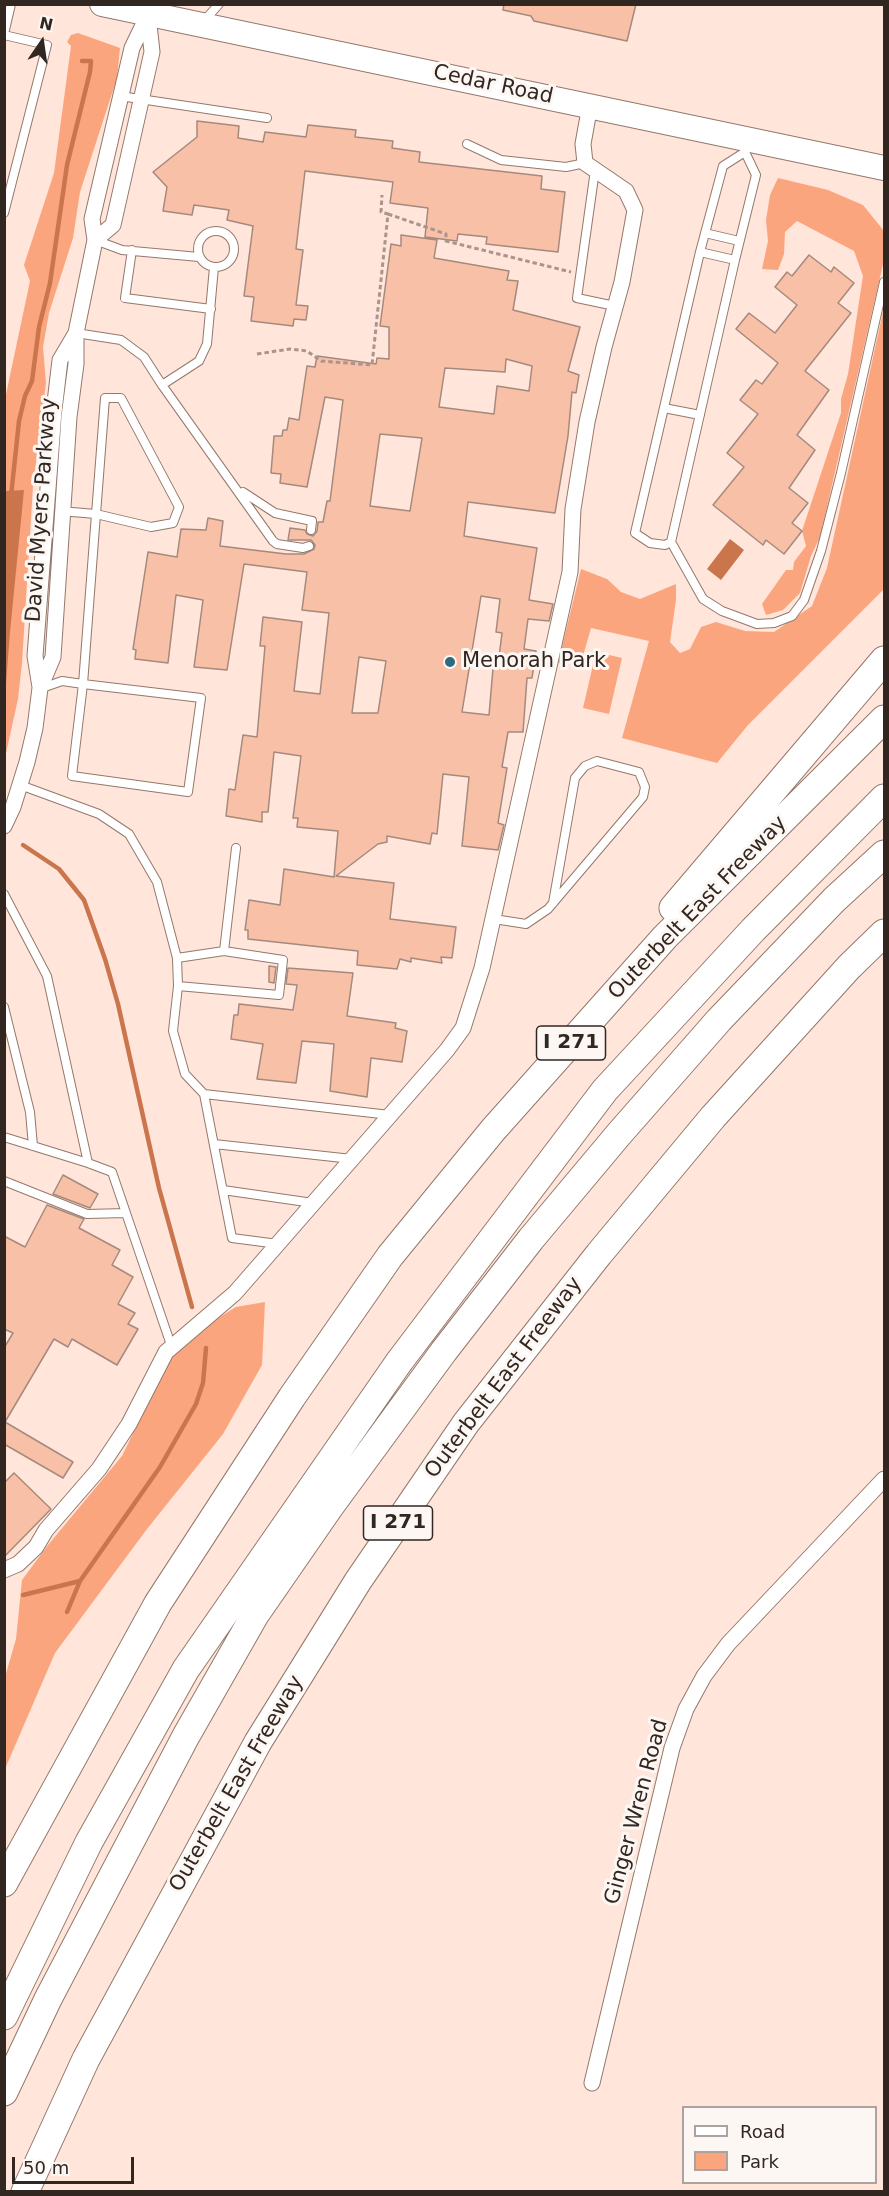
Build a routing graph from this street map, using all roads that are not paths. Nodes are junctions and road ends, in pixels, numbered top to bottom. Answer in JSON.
{"nodes":[{"id":1,"x":11,"y":4,"type":"edge"},
{"id":2,"x":102,"y":4,"type":"edge"},
{"id":3,"x":219,"y":4,"type":"edge"},
{"id":4,"x":148,"y":15,"type":"junction"},
{"id":5,"x":200,"y":25,"type":"junction"},
{"id":6,"x":4,"y":34,"type":"edge"},
{"id":7,"x":120,"y":96,"type":"junction"},
{"id":8,"x":143,"y":99,"type":"junction"},
{"id":9,"x":590,"y":105,"type":"junction"},
{"id":10,"x":267,"y":118,"type":"dead end"},
{"id":11,"x":467,"y":144,"type":"dead end"},
{"id":12,"x":746,"y":145,"type":"junction"},
{"id":13,"x":590,"y":167,"type":"junction"},
{"id":14,"x":885,"y":168,"type":"edge"},
{"id":15,"x":4,"y":213,"type":"edge"},
{"id":16,"x":705,"y":233,"type":"junction"},
{"id":17,"x":95,"y":240,"type":"junction"},
{"id":18,"x":739,"y":241,"type":"junction"},
{"id":19,"x":132,"y":250,"type":"junction"},
{"id":20,"x":700,"y":252,"type":"junction"},
{"id":21,"x":199,"y":257,"type":"junction"},
{"id":22,"x":735,"y":260,"type":"junction"},
{"id":23,"x":214,"y":267,"type":"junction"},
{"id":24,"x":885,"y":282,"type":"edge"},
{"id":25,"x":615,"y":306,"type":"junction"},
{"id":26,"x":211,"y":309,"type":"junction"},
{"id":27,"x":76,"y":333,"type":"junction"},
{"id":28,"x":162,"y":385,"type":"junction"},
{"id":29,"x":664,"y":408,"type":"junction"},
{"id":30,"x":699,"y":415,"type":"junction"},
{"id":31,"x":237,"y":488,"type":"junction"},
{"id":32,"x":45,"y":510,"type":"junction"},
{"id":33,"x":62,"y":512,"type":"junction"},
{"id":34,"x":96,"y":514,"type":"junction"},
{"id":35,"x":311,"y":530,"type":"dead end"},
{"id":36,"x":671,"y":542,"type":"junction"},
{"id":37,"x":309,"y":546,"type":"dead end"},
{"id":38,"x":885,"y":660,"type":"edge"},
{"id":39,"x":84,"y":684,"type":"junction"},
{"id":40,"x":40,"y":688,"type":"junction"},
{"id":41,"x":885,"y":719,"type":"edge"},
{"id":42,"x":20,"y":785,"type":"junction"},
{"id":43,"x":885,"y":798,"type":"edge"},
{"id":44,"x":4,"y":826,"type":"edge"},
{"id":45,"x":236,"y":848,"type":"dead end"},
{"id":46,"x":885,"y":854,"type":"edge"},
{"id":47,"x":4,"y":894,"type":"edge"},
{"id":48,"x":553,"y":903,"type":"junction"},
{"id":49,"x":494,"y":919,"type":"junction"},
{"id":50,"x":885,"y":933,"type":"edge"},
{"id":51,"x":224,"y":951,"type":"junction"},
{"id":52,"x":177,"y":957,"type":"junction"},
{"id":53,"x":178,"y":986,"type":"junction"},
{"id":54,"x":4,"y":1007,"type":"edge"},
{"id":55,"x":204,"y":1094,"type":"junction"},
{"id":56,"x":390,"y":1115,"type":"junction"},
{"id":57,"x":493,"y":1130,"type":"junction"},
{"id":58,"x":4,"y":1137,"type":"edge"},
{"id":59,"x":214,"y":1144,"type":"junction"},
{"id":60,"x":33,"y":1146,"type":"junction"},
{"id":61,"x":352,"y":1160,"type":"junction"},
{"id":62,"x":88,"y":1163,"type":"junction"},
{"id":63,"x":4,"y":1181,"type":"edge"},
{"id":64,"x":223,"y":1190,"type":"junction"},
{"id":65,"x":314,"y":1203,"type":"junction"},
{"id":66,"x":126,"y":1213,"type":"junction"},
{"id":67,"x":278,"y":1244,"type":"junction"},
{"id":68,"x":172,"y":1348,"type":"junction"},
{"id":69,"x":885,"y":1479,"type":"edge"},
{"id":70,"x":4,"y":1570,"type":"edge"},
{"id":71,"x":4,"y":1883,"type":"edge"},
{"id":72,"x":4,"y":2016,"type":"edge"},
{"id":73,"x":592,"y":2083,"type":"dead end"},
{"id":74,"x":4,"y":2092,"type":"edge"},
{"id":75,"x":26,"y":2192,"type":"edge"}],
"edges":[{"from":1,"to":6,"type":"lane"},
{"from":2,"to":4,"type":"main road","name":"Cedar Road"},
{"from":3,"to":5,"type":"lane"},
{"from":4,"to":5,"type":"main road","name":"Cedar Road"},
{"from":4,"to":7,"type":"street","name":"David Myers Parkway"},
{"from":4,"to":8,"type":"street"},
{"from":5,"to":9,"type":"main road","name":"Cedar Road"},
{"from":6,"to":15,"type":"lane"},
{"from":7,"to":8,"type":"lane"},
{"from":7,"to":17,"type":"street","name":"David Myers Parkway"},
{"from":8,"to":10,"type":"lane"},
{"from":8,"to":17,"type":"street"},
{"from":9,"to":12,"type":"main road","name":"Cedar Road"},
{"from":9,"to":13,"type":"street"},
{"from":11,"to":13,"type":"lane"},
{"from":12,"to":14,"type":"main road","name":"Cedar Road"},
{"from":12,"to":16,"type":"lane"},
{"from":12,"to":18,"type":"lane"},
{"from":13,"to":25,"type":"street"},
{"from":13,"to":25,"type":"lane"},
{"from":16,"to":18,"type":"lane"},
{"from":16,"to":20,"type":"lane"},
{"from":17,"to":19,"type":"lane"},
{"from":17,"to":27,"type":"street","name":"David Myers Parkway"},
{"from":18,"to":22,"type":"lane"},
{"from":19,"to":21,"type":"lane"},
{"from":19,"to":26,"type":"lane"},
{"from":20,"to":22,"type":"lane"},
{"from":20,"to":29,"type":"lane"},
{"from":21,"to":23,"type":"lane"},
{"from":21,"to":23,"type":"lane"},
{"from":22,"to":30,"type":"lane"},
{"from":23,"to":26,"type":"lane"},
{"from":24,"to":36,"type":"lane"},
{"from":25,"to":49,"type":"street"},
{"from":26,"to":28,"type":"lane"},
{"from":27,"to":28,"type":"lane"},
{"from":27,"to":32,"type":"street","name":"David Myers Parkway"},
{"from":27,"to":33,"type":"street","name":"David Myers Parkway"},
{"from":28,"to":31,"type":"lane"},
{"from":29,"to":30,"type":"lane"},
{"from":29,"to":36,"type":"lane"},
{"from":30,"to":36,"type":"lane"},
{"from":31,"to":35,"type":"lane"},
{"from":31,"to":37,"type":"lane"},
{"from":32,"to":33,"type":"lane"},
{"from":32,"to":40,"type":"street","name":"David Myers Parkway"},
{"from":33,"to":34,"type":"lane"},
{"from":33,"to":40,"type":"street","name":"David Myers Parkway"},
{"from":34,"to":34,"type":"lane"},
{"from":34,"to":39,"type":"lane"},
{"from":38,"to":57,"type":"highway"},
{"from":39,"to":39,"type":"lane"},
{"from":39,"to":40,"type":"lane"},
{"from":40,"to":42,"type":"street","name":"David Myers Parkway"},
{"from":41,"to":57,"type":"highway","name":"Outerbelt East Freeway","number":"I 271"},
{"from":42,"to":44,"type":"street","name":"David Myers Parkway"},
{"from":42,"to":52,"type":"lane"},
{"from":43,"to":72,"type":"highway"},
{"from":45,"to":51,"type":"lane"},
{"from":46,"to":74,"type":"highway"},
{"from":47,"to":62,"type":"lane"},
{"from":48,"to":48,"type":"lane"},
{"from":48,"to":49,"type":"lane"},
{"from":49,"to":56,"type":"street"},
{"from":50,"to":75,"type":"highway","name":"Outerbelt East Freeway","number":"I 271"},
{"from":51,"to":52,"type":"lane"},
{"from":51,"to":53,"type":"lane"},
{"from":52,"to":53,"type":"lane"},
{"from":53,"to":55,"type":"lane"},
{"from":54,"to":60,"type":"lane"},
{"from":55,"to":56,"type":"lane"},
{"from":55,"to":59,"type":"lane"},
{"from":56,"to":61,"type":"street"},
{"from":57,"to":71,"type":"highway","name":"Outerbelt East Freeway","number":"I 271"},
{"from":58,"to":60,"type":"lane"},
{"from":59,"to":61,"type":"lane"},
{"from":59,"to":64,"type":"lane"},
{"from":60,"to":62,"type":"lane"},
{"from":61,"to":65,"type":"street"},
{"from":62,"to":66,"type":"lane"},
{"from":63,"to":66,"type":"lane"},
{"from":64,"to":65,"type":"lane"},
{"from":64,"to":67,"type":"lane"},
{"from":65,"to":67,"type":"street"},
{"from":66,"to":68,"type":"lane"},
{"from":67,"to":68,"type":"street"},
{"from":68,"to":70,"type":"street"},
{"from":69,"to":73,"type":"street","name":"Ginger Wren Road"}]}
